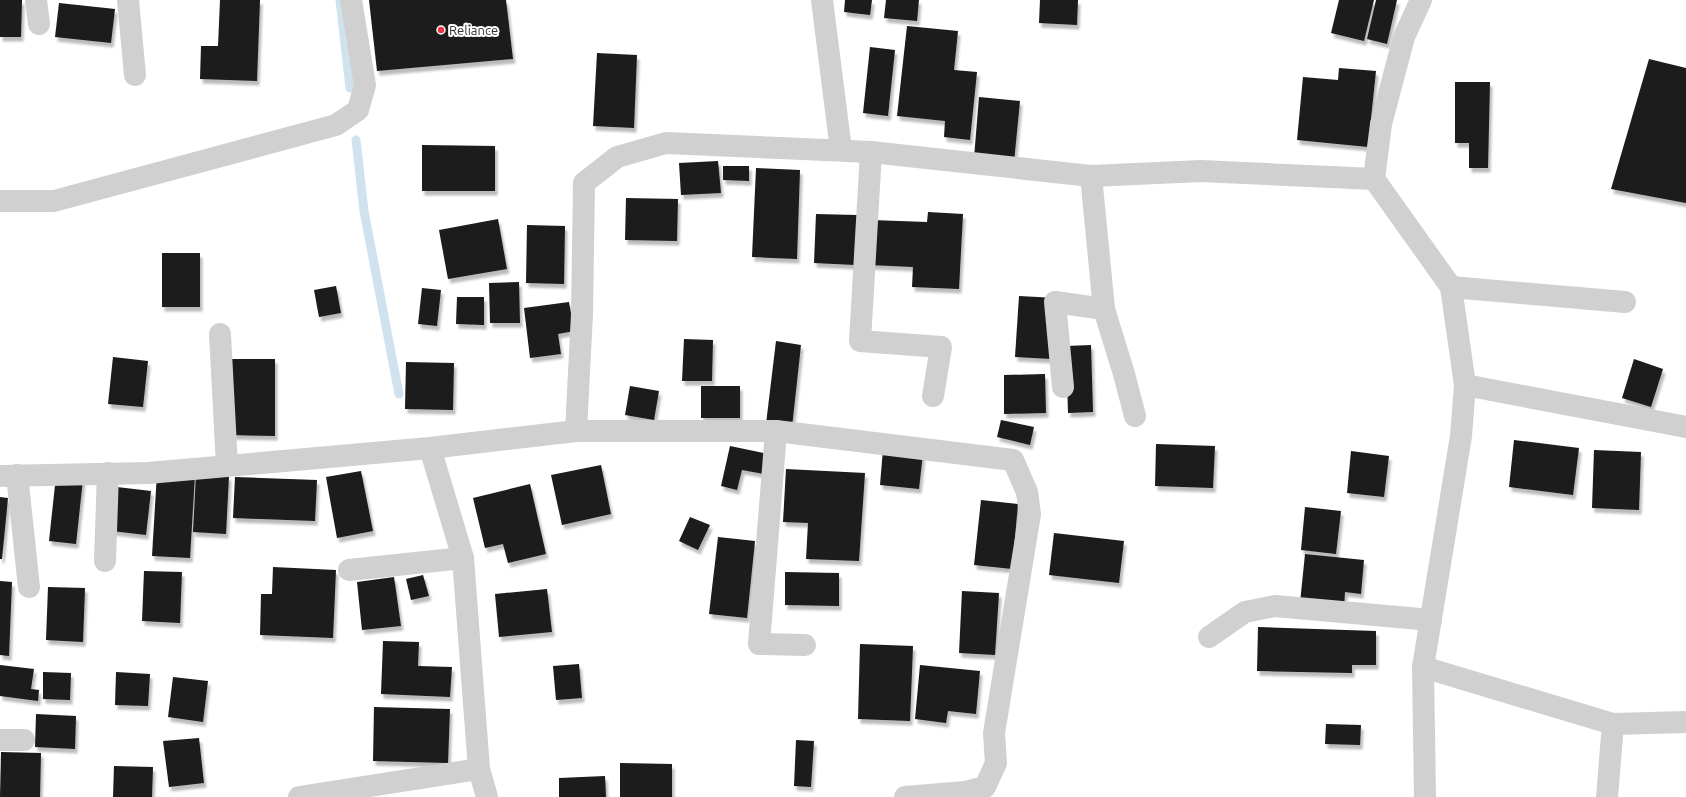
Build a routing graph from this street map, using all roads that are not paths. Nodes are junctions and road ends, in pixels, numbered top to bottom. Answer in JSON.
{"nodes":[{"id":1,"x":36,"y":0,"type":"edge"},
{"id":2,"x":128,"y":0,"type":"edge"},
{"id":3,"x":351,"y":0,"type":"edge"},
{"id":4,"x":822,"y":0,"type":"edge"},
{"id":5,"x":1421,"y":0,"type":"edge"},
{"id":6,"x":39,"y":24,"type":"dead end"},
{"id":7,"x":135,"y":75,"type":"dead end"},
{"id":8,"x":841,"y":150,"type":"junction"},
{"id":9,"x":871,"y":152,"type":"junction"},
{"id":10,"x":1091,"y":176,"type":"junction"},
{"id":11,"x":1374,"y":179,"type":"junction"},
{"id":12,"x":0,"y":201,"type":"edge"},
{"id":13,"x":1451,"y":287,"type":"junction"},
{"id":14,"x":1625,"y":302,"type":"dead end"},
{"id":15,"x":1104,"y":309,"type":"junction"},
{"id":16,"x":220,"y":334,"type":"dead end"},
{"id":17,"x":1465,"y":385,"type":"junction"},
{"id":18,"x":1064,"y":387,"type":"dead end"},
{"id":19,"x":934,"y":396,"type":"dead end"},
{"id":20,"x":1135,"y":416,"type":"dead end"},
{"id":21,"x":1686,"y":427,"type":"edge"},
{"id":22,"x":576,"y":431,"type":"junction"},
{"id":23,"x":776,"y":431,"type":"junction"},
{"id":24,"x":430,"y":448,"type":"junction"},
{"id":25,"x":227,"y":466,"type":"junction"},
{"id":26,"x":108,"y":474,"type":"junction"},
{"id":27,"x":8,"y":476,"type":"edge"},
{"id":28,"x":463,"y":558,"type":"junction"},
{"id":29,"x":105,"y":561,"type":"dead end"},
{"id":30,"x":349,"y":570,"type":"dead end"},
{"id":31,"x":29,"y":587,"type":"dead end"},
{"id":32,"x":1431,"y":620,"type":"junction"},
{"id":33,"x":1209,"y":637,"type":"dead end"},
{"id":34,"x":805,"y":645,"type":"dead end"},
{"id":35,"x":1423,"y":667,"type":"junction"},
{"id":36,"x":1686,"y":722,"type":"edge"},
{"id":37,"x":1613,"y":724,"type":"junction"},
{"id":38,"x":0,"y":740,"type":"edge"},
{"id":39,"x":24,"y":740,"type":"dead end"},
{"id":40,"x":479,"y":769,"type":"junction"},
{"id":41,"x":299,"y":797,"type":"edge"},
{"id":42,"x":488,"y":797,"type":"edge"},
{"id":43,"x":905,"y":797,"type":"edge"},
{"id":44,"x":1425,"y":797,"type":"edge"},
{"id":45,"x":1607,"y":797,"type":"edge"}],
"edges":[{"from":1,"to":6,"type":"street"},
{"from":2,"to":7,"type":"street"},
{"from":3,"to":12,"type":"street"},
{"from":4,"to":8,"type":"street"},
{"from":5,"to":11,"type":"street"},
{"from":8,"to":9,"type":"street"},
{"from":8,"to":22,"type":"street"},
{"from":9,"to":10,"type":"street"},
{"from":9,"to":19,"type":"street"},
{"from":10,"to":11,"type":"street"},
{"from":10,"to":15,"type":"street"},
{"from":11,"to":13,"type":"street"},
{"from":13,"to":14,"type":"street"},
{"from":13,"to":17,"type":"street"},
{"from":15,"to":18,"type":"street"},
{"from":15,"to":20,"type":"street"},
{"from":16,"to":25,"type":"street"},
{"from":17,"to":21,"type":"street"},
{"from":17,"to":32,"type":"street"},
{"from":22,"to":23,"type":"street"},
{"from":22,"to":24,"type":"street"},
{"from":23,"to":34,"type":"street"},
{"from":23,"to":43,"type":"street"},
{"from":24,"to":25,"type":"street"},
{"from":24,"to":28,"type":"street"},
{"from":25,"to":26,"type":"street"},
{"from":26,"to":27,"type":"street"},
{"from":26,"to":29,"type":"street"},
{"from":27,"to":31,"type":"street"},
{"from":28,"to":30,"type":"street"},
{"from":28,"to":40,"type":"street"},
{"from":32,"to":33,"type":"street"},
{"from":32,"to":35,"type":"street"},
{"from":35,"to":37,"type":"street"},
{"from":35,"to":44,"type":"street"},
{"from":36,"to":37,"type":"street"},
{"from":37,"to":45,"type":"street"},
{"from":38,"to":39,"type":"street"},
{"from":40,"to":41,"type":"street"},
{"from":40,"to":42,"type":"street"}]}
